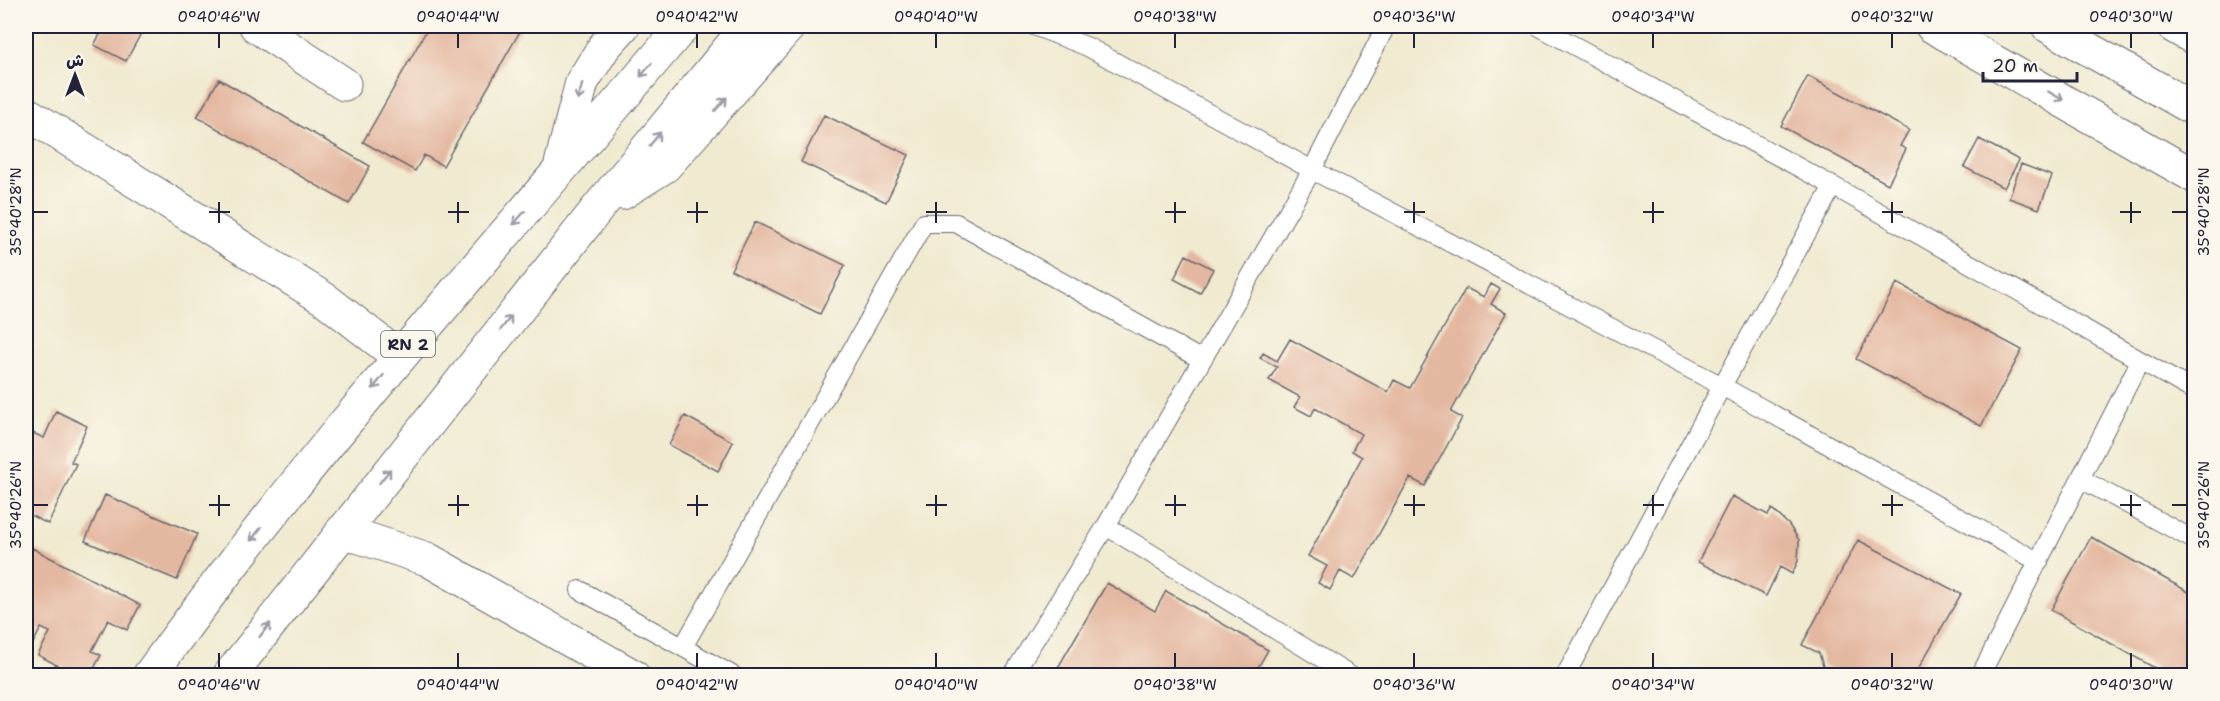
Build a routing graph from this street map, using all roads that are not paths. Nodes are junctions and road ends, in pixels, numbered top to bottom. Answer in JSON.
{"nodes":[{"id":1,"x":256,"y":26,"type":"edge"},
{"id":2,"x":622,"y":26,"type":"edge"},
{"id":3,"x":683,"y":26,"type":"edge"},
{"id":4,"x":748,"y":26,"type":"edge"},
{"id":5,"x":789,"y":26,"type":"edge"},
{"id":6,"x":1034,"y":26,"type":"edge"},
{"id":7,"x":1386,"y":26,"type":"edge"},
{"id":8,"x":1538,"y":26,"type":"edge"},
{"id":9,"x":1932,"y":26,"type":"edge"},
{"id":10,"x":2048,"y":26,"type":"edge"},
{"id":11,"x":2172,"y":26,"type":"edge"},
{"id":12,"x":2194,"y":38,"type":"edge"},
{"id":13,"x":344,"y":84,"type":"dead end"},
{"id":14,"x":2194,"y":109,"type":"edge"},
{"id":15,"x":26,"y":113,"type":"edge"},
{"id":16,"x":1312,"y":171,"type":"junction"},
{"id":17,"x":558,"y":174,"type":"junction"},
{"id":18,"x":2194,"y":176,"type":"edge"},
{"id":19,"x":1833,"y":186,"type":"junction"},
{"id":20,"x":598,"y":208,"type":"junction"},
{"id":21,"x":398,"y":356,"type":"junction"},
{"id":22,"x":1202,"y":360,"type":"junction"},
{"id":23,"x":2140,"y":361,"type":"junction"},
{"id":24,"x":1722,"y":386,"type":"junction"},
{"id":25,"x":2194,"y":391,"type":"edge"},
{"id":26,"x":2081,"y":479,"type":"junction"},
{"id":27,"x":1106,"y":526,"type":"junction"},
{"id":28,"x":342,"y":531,"type":"junction"},
{"id":29,"x":2194,"y":540,"type":"edge"},
{"id":30,"x":2039,"y":562,"type":"junction"},
{"id":31,"x":580,"y":590,"type":"dead end"},
{"id":32,"x":683,"y":647,"type":"junction"},
{"id":33,"x":149,"y":675,"type":"edge"},
{"id":34,"x":229,"y":675,"type":"edge"},
{"id":35,"x":633,"y":675,"type":"edge"},
{"id":36,"x":734,"y":675,"type":"edge"},
{"id":37,"x":1012,"y":675,"type":"edge"},
{"id":38,"x":1351,"y":675,"type":"edge"},
{"id":39,"x":1565,"y":675,"type":"edge"},
{"id":40,"x":1980,"y":675,"type":"edge"}],
"edges":[{"from":1,"to":13,"type":"main road"},
{"from":2,"to":17,"type":"main road","one_way":true},
{"from":3,"to":17,"type":"main road","number":"RN 2","one_way":true},
{"from":20,"to":4,"type":"main road","one_way":true},
{"from":20,"to":5,"type":"main road","one_way":true},
{"from":6,"to":16,"type":"lane"},
{"from":7,"to":16,"type":"lane"},
{"from":8,"to":19,"type":"lane"},
{"from":9,"to":18,"type":"main road","one_way":true},
{"from":10,"to":14,"type":"main road"},
{"from":11,"to":12,"type":"main road"},
{"from":15,"to":21,"type":"main road"},
{"from":16,"to":22,"type":"lane"},
{"from":16,"to":24,"type":"lane"},
{"from":17,"to":21,"type":"main road","number":"RN 2","one_way":true},
{"from":19,"to":23,"type":"lane"},
{"from":19,"to":24,"type":"lane"},
{"from":28,"to":20,"type":"main road","one_way":true},
{"from":21,"to":33,"type":"main road","number":"RN 2","one_way":true},
{"from":22,"to":27,"type":"lane"},
{"from":22,"to":32,"type":"lane"},
{"from":23,"to":25,"type":"lane"},
{"from":23,"to":26,"type":"lane"},
{"from":24,"to":30,"type":"lane"},
{"from":24,"to":39,"type":"lane"},
{"from":26,"to":29,"type":"lane"},
{"from":26,"to":30,"type":"lane"},
{"from":27,"to":37,"type":"lane"},
{"from":27,"to":38,"type":"lane"},
{"from":34,"to":28,"type":"main road","one_way":true},
{"from":28,"to":35,"type":"main road"},
{"from":30,"to":40,"type":"lane"},
{"from":31,"to":32,"type":"lane"},
{"from":32,"to":36,"type":"lane"}]}
